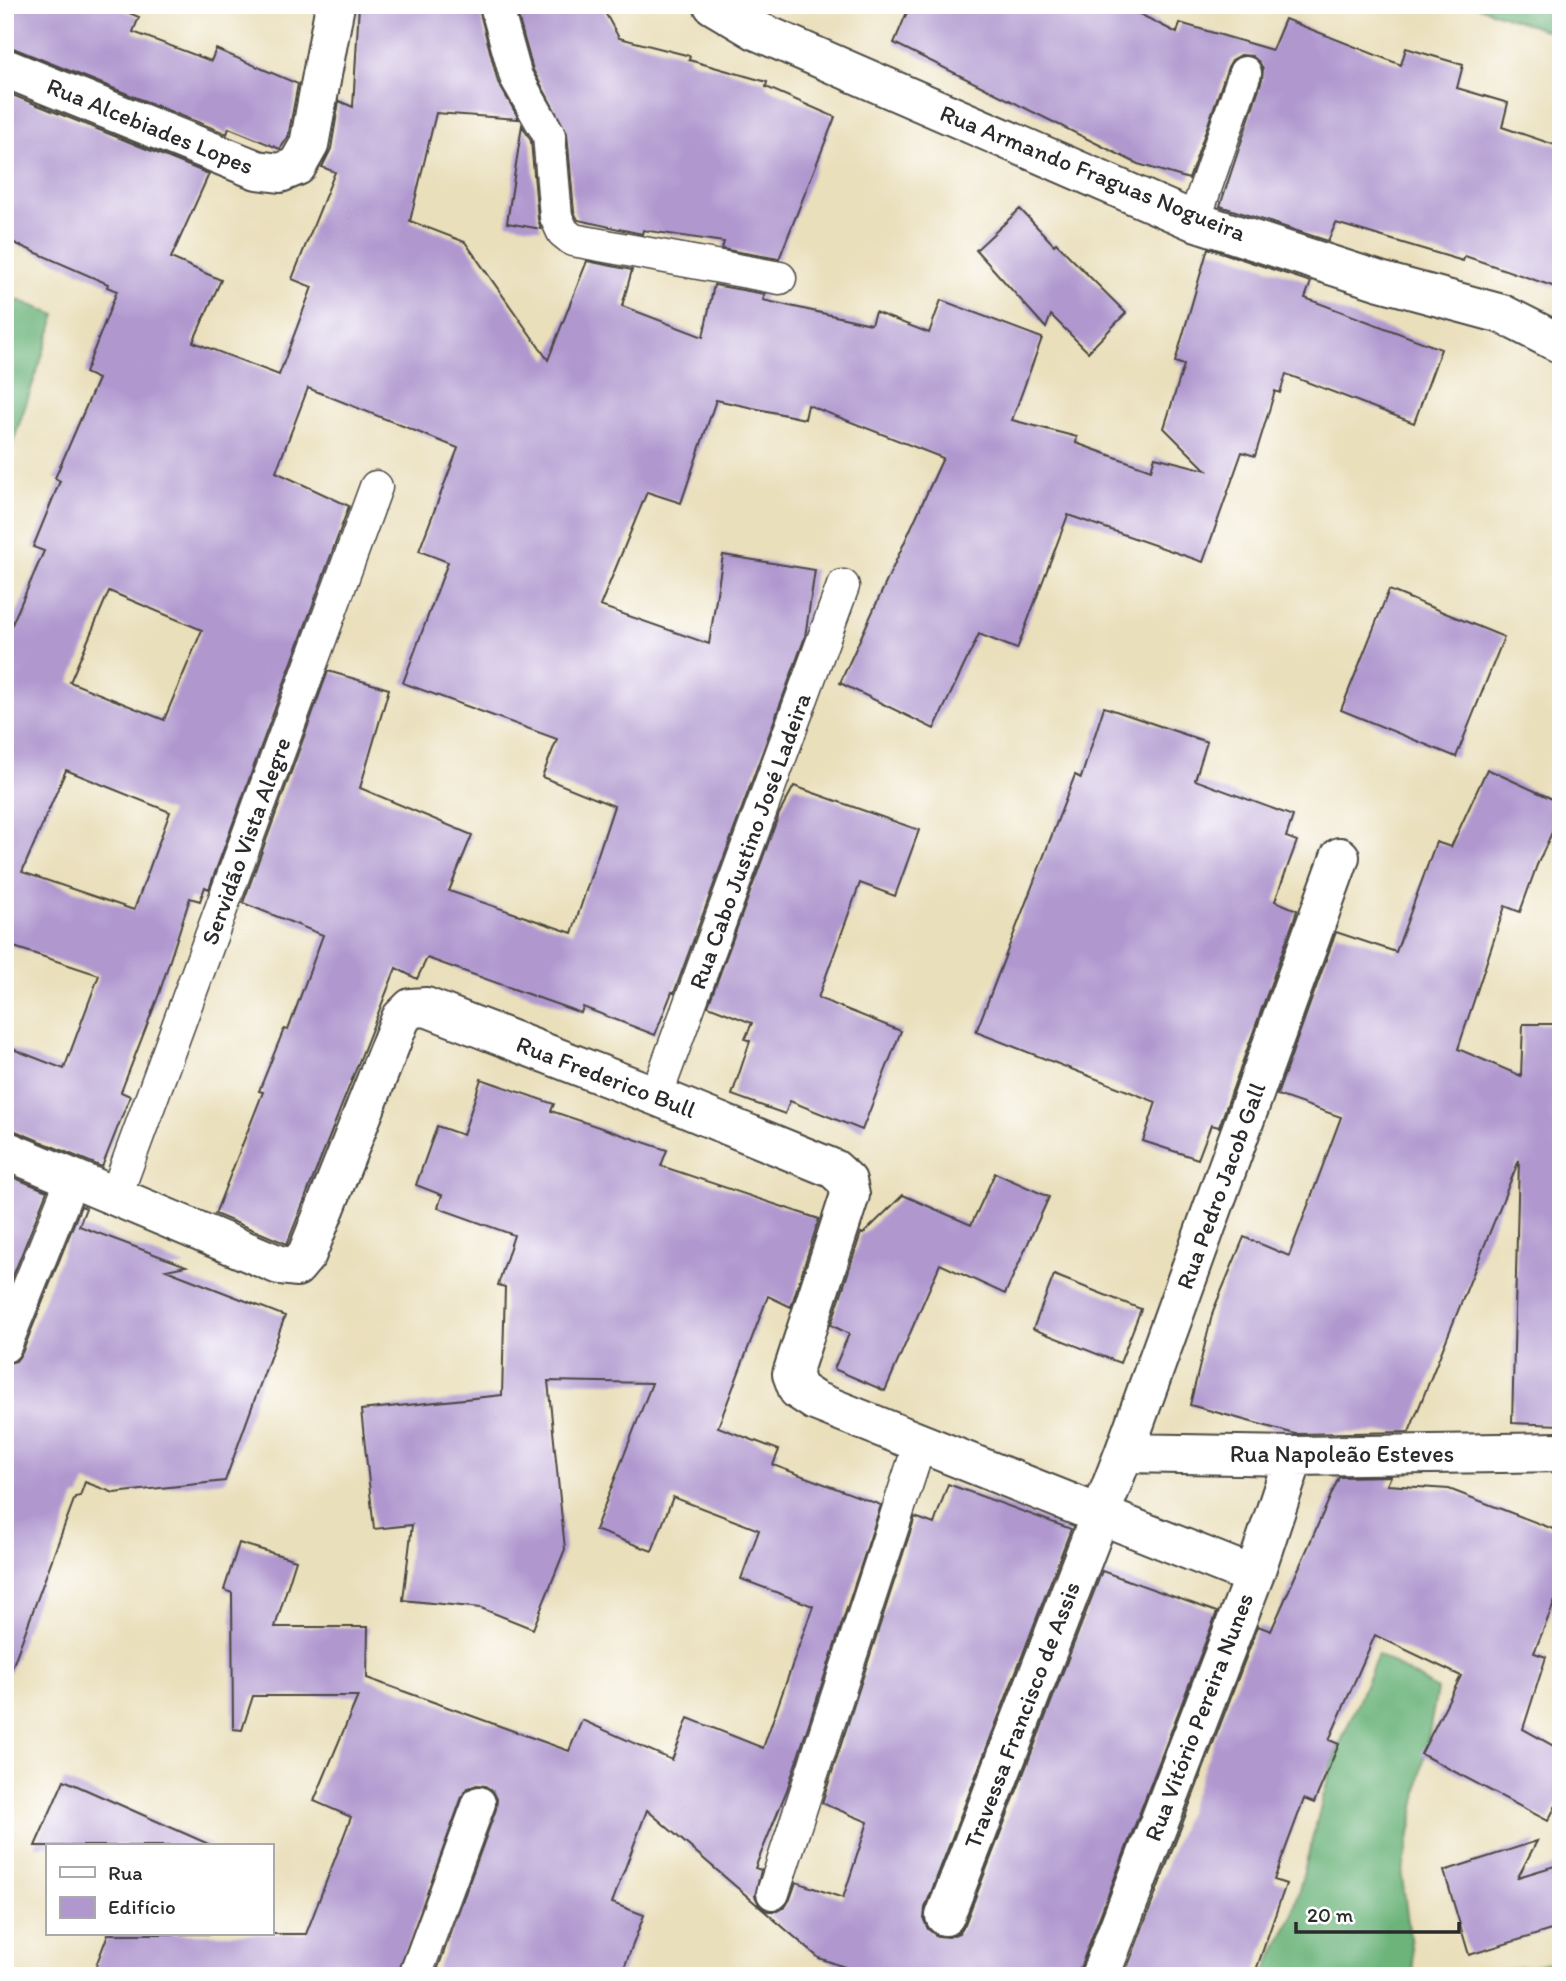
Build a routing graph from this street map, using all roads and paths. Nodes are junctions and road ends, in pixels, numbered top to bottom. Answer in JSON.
{"nodes":[{"id":1,"x":335,"y":5,"type":"edge"},
{"id":2,"x":496,"y":5,"type":"edge"},
{"id":3,"x":713,"y":5,"type":"edge"},
{"id":4,"x":5,"y":68,"type":"edge"},
{"id":5,"x":1245,"y":73,"type":"dead end"},
{"id":6,"x":1194,"y":220,"type":"junction"},
{"id":7,"x":780,"y":278,"type":"dead end"},
{"id":8,"x":1561,"y":344,"type":"edge"},
{"id":9,"x":376,"y":487,"type":"dead end"},
{"id":10,"x":843,"y":586,"type":"dead end"},
{"id":11,"x":1340,"y":857,"type":"dead end"},
{"id":12,"x":656,"y":1096,"type":"junction"},
{"id":13,"x":5,"y":1150,"type":"edge"},
{"id":14,"x":72,"y":1179,"type":"junction"},
{"id":15,"x":116,"y":1195,"type":"junction"},
{"id":16,"x":5,"y":1346,"type":"edge"},
{"id":17,"x":920,"y":1443,"type":"junction"},
{"id":18,"x":1561,"y":1452,"type":"edge"},
{"id":19,"x":1124,"y":1453,"type":"junction"},
{"id":20,"x":1294,"y":1455,"type":"junction"},
{"id":21,"x":1099,"y":1514,"type":"junction"},
{"id":22,"x":1254,"y":1576,"type":"junction"},
{"id":23,"x":480,"y":1803,"type":"dead end"},
{"id":24,"x":773,"y":1893,"type":"dead end"},
{"id":25,"x":945,"y":1916,"type":"dead end"},
{"id":26,"x":415,"y":1976,"type":"edge"},
{"id":27,"x":1100,"y":1976,"type":"edge"}],
"edges":[{"from":1,"to":4,"type":"street","name":"Rua Alcebiades Lopes"},
{"from":2,"to":7,"type":"lane"},
{"from":3,"to":6,"type":"street","name":"Rua Armando Fraguas Nogueira"},
{"from":5,"to":6,"type":"lane"},
{"from":6,"to":8,"type":"street","name":"Rua Armando Fraguas Nogueira"},
{"from":9,"to":15,"type":"lane","name":"Servidão Vista Alegre"},
{"from":10,"to":12,"type":"lane","name":"Rua Cabo Justino José Ladeira"},
{"from":11,"to":19,"type":"street","name":"Rua Pedro Jacob Gall"},
{"from":12,"to":15,"type":"street","name":"Rua Frederico Bull"},
{"from":12,"to":17,"type":"street","name":"Rua Frederico Bull"},
{"from":13,"to":14,"type":"street","name":"Rua Frederico Bull"},
{"from":14,"to":15,"type":"street","name":"Rua Frederico Bull"},
{"from":14,"to":16,"type":"lane"},
{"from":17,"to":21,"type":"street","name":"Rua Frederico Bull"},
{"from":17,"to":24,"type":"lane"},
{"from":18,"to":20,"type":"street","name":"Rua Napoleão Esteves"},
{"from":19,"to":20,"type":"street","name":"Rua Napoleão Esteves"},
{"from":19,"to":21,"type":"street","name":"Rua Pedro Jacob Gall"},
{"from":20,"to":22,"type":"street","name":"Rua Vitório Pereira Nunes"},
{"from":21,"to":22,"type":"street","name":"Rua Frederico Bull"},
{"from":21,"to":25,"type":"street","name":"Travessa Francisco de Assis"},
{"from":22,"to":27,"type":"street","name":"Rua Vitório Pereira Nunes"},
{"from":23,"to":26,"type":"lane"}]}
